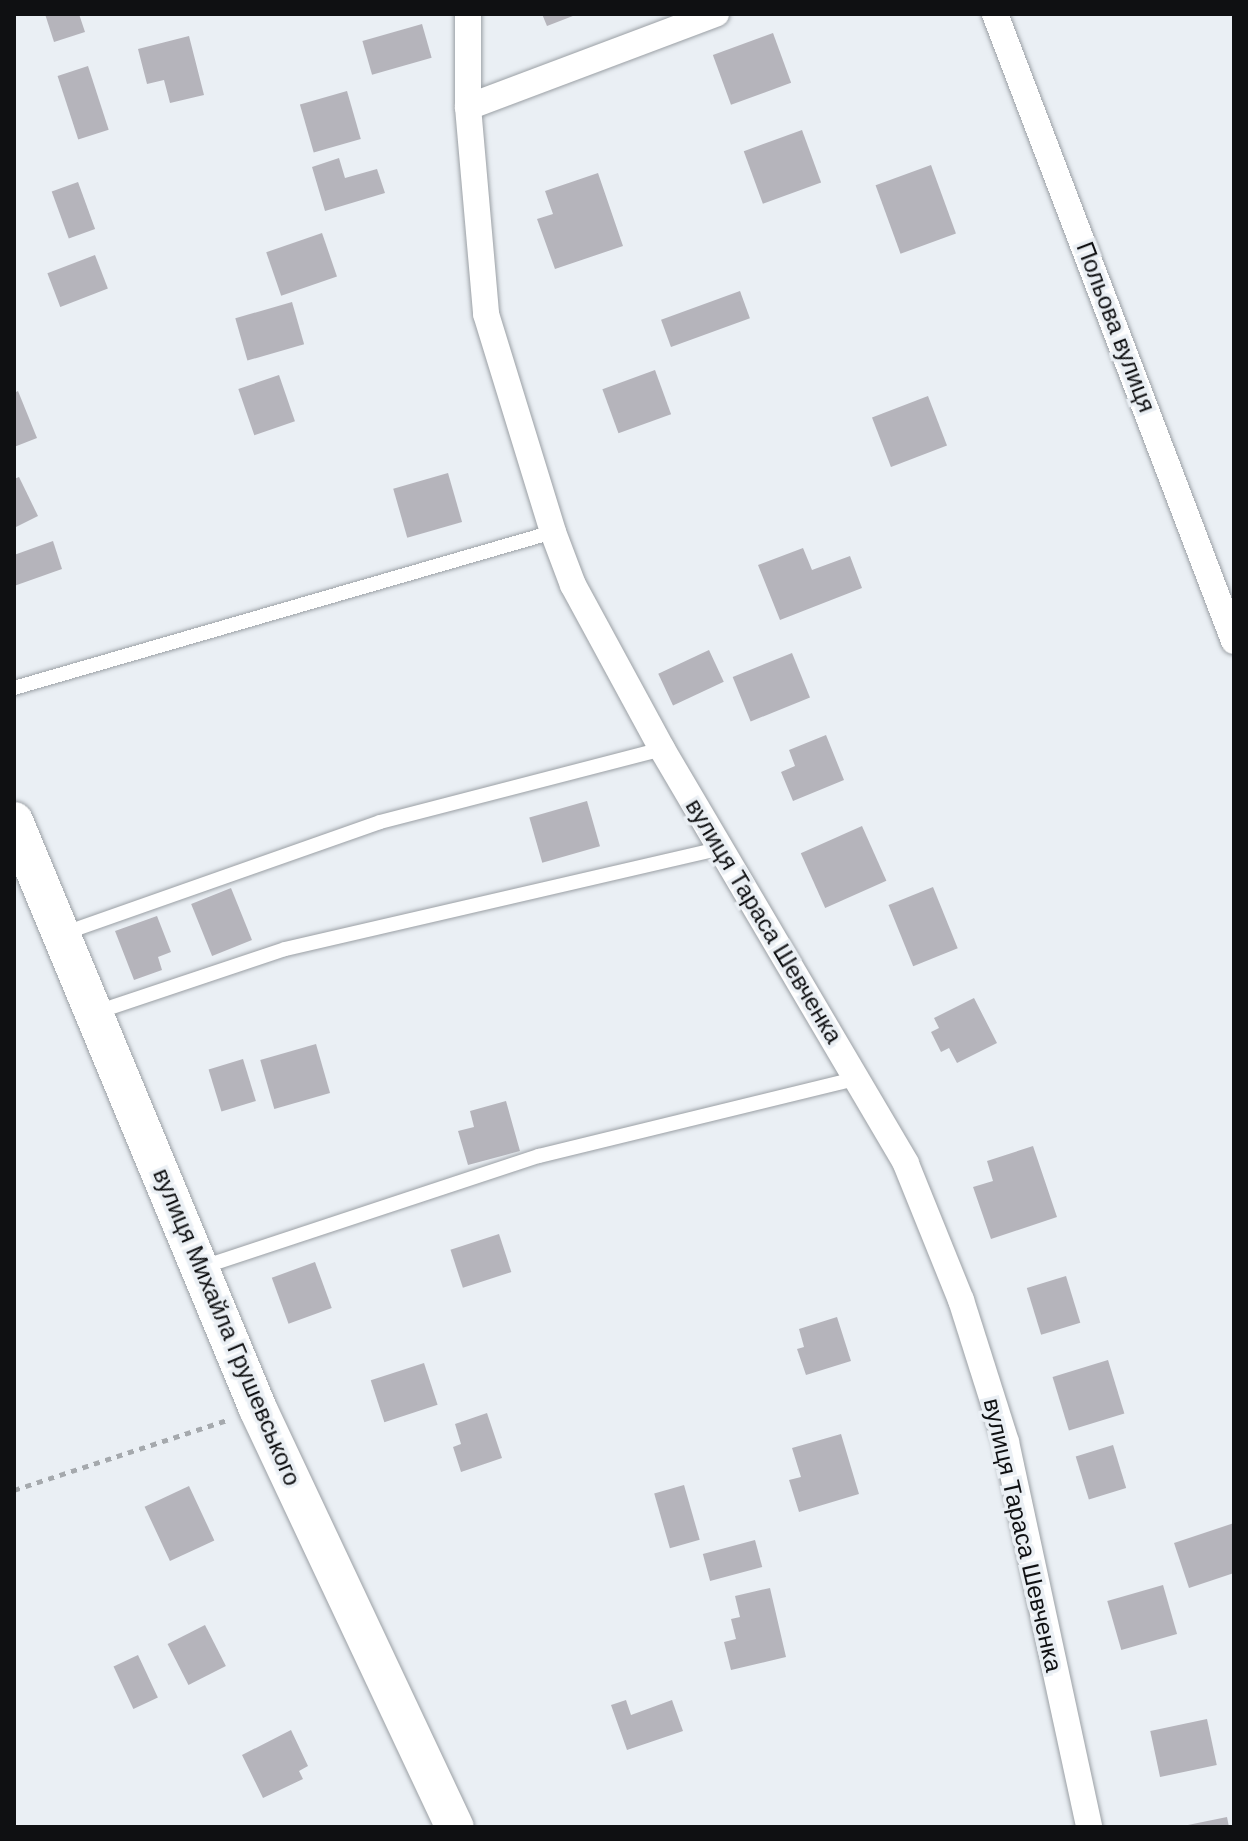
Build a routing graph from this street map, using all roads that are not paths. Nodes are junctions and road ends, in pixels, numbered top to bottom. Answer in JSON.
{"nodes":[{"id":1,"x":468,"y":14,"type":"edge"},
{"id":2,"x":716,"y":14,"type":"edge"},
{"id":3,"x":995,"y":14,"type":"edge"},
{"id":4,"x":468,"y":107,"type":"junction"},
{"id":5,"x":553,"y":532,"type":"junction"},
{"id":6,"x":1234,"y":641,"type":"edge"},
{"id":7,"x":14,"y":688,"type":"edge"},
{"id":8,"x":662,"y":749,"type":"junction"},
{"id":9,"x":14,"y":821,"type":"edge"},
{"id":10,"x":718,"y":849,"type":"junction"},
{"id":11,"x":62,"y":934,"type":"junction"},
{"id":12,"x":94,"y":1013,"type":"junction"},
{"id":13,"x":859,"y":1078,"type":"junction"},
{"id":14,"x":200,"y":1268,"type":"junction"},
{"id":15,"x":455,"y":1827,"type":"edge"},
{"id":16,"x":1089,"y":1827,"type":"edge"}],
"edges":[{"from":1,"to":4,"type":"street","name":"вулиця Тараса Шевченка"},
{"from":2,"to":4,"type":"street"},
{"from":3,"to":6,"type":"street","name":"Польова вулиця"},
{"from":4,"to":5,"type":"street","name":"вулиця Тараса Шевченка"},
{"from":5,"to":7,"type":"lane"},
{"from":5,"to":8,"type":"street","name":"вулиця Тараса Шевченка"},
{"from":8,"to":10,"type":"street","name":"вулиця Тараса Шевченка"},
{"from":8,"to":11,"type":"lane"},
{"from":9,"to":11,"type":"street","name":"вулиця Михайла Грушевського"},
{"from":10,"to":12,"type":"lane"},
{"from":10,"to":13,"type":"street","name":"вулиця Тараса Шевченка"},
{"from":11,"to":12,"type":"street","name":"вулиця Михайла Грушевського"},
{"from":12,"to":14,"type":"street","name":"вулиця Михайла Грушевського"},
{"from":13,"to":14,"type":"lane"},
{"from":13,"to":16,"type":"street","name":"вулиця Тараса Шевченка"},
{"from":14,"to":15,"type":"street","name":"вулиця Михайла Грушевського"}]}
